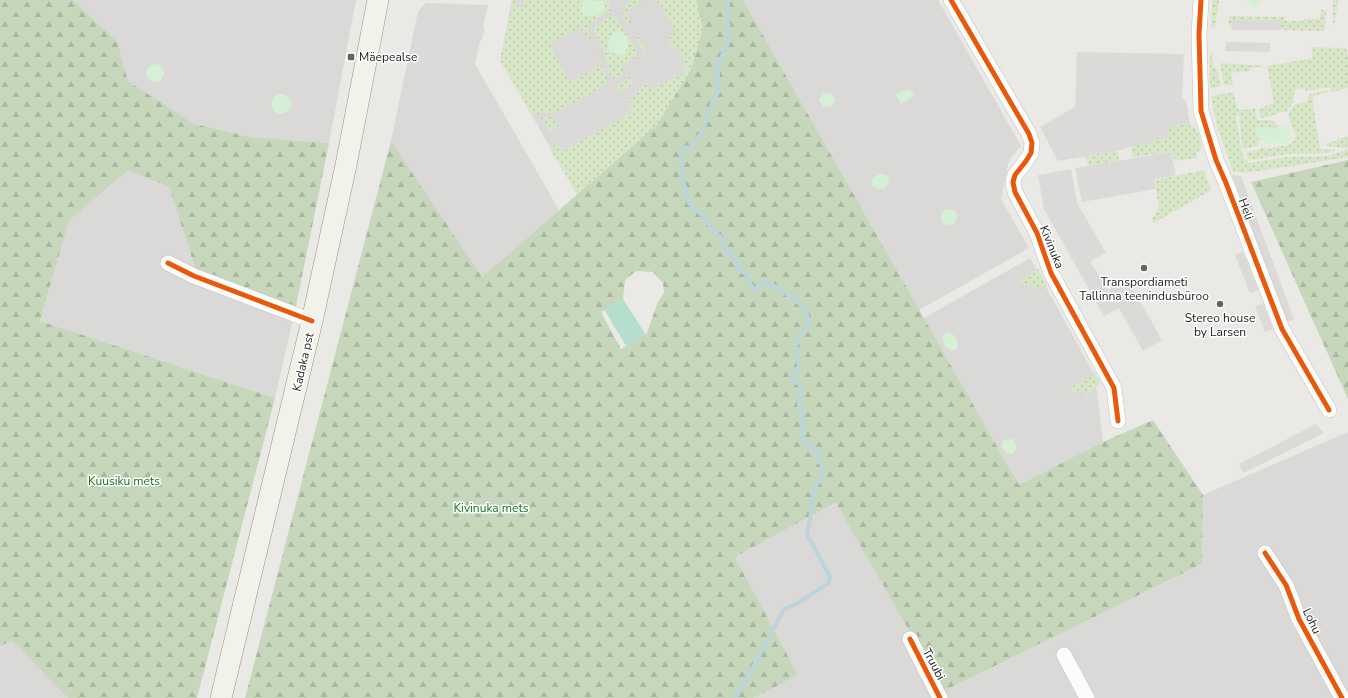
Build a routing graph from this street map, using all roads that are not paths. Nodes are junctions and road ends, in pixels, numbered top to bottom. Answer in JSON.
{"nodes":[{"id":1,"x":378,"y":0,"type":"edge"},
{"id":2,"x":951,"y":0,"type":"edge"},
{"id":3,"x":1201,"y":0,"type":"edge"},
{"id":4,"x":168,"y":263,"type":"dead end"},
{"id":5,"x":312,"y":321,"type":"junction"},
{"id":6,"x":1329,"y":410,"type":"dead end"},
{"id":7,"x":1118,"y":421,"type":"dead end"},
{"id":8,"x":1265,"y":553,"type":"dead end"},
{"id":9,"x":910,"y":640,"type":"dead end"},
{"id":10,"x":1064,"y":655,"type":"dead end"},
{"id":11,"x":221,"y":698,"type":"edge"},
{"id":12,"x":940,"y":698,"type":"edge"},
{"id":13,"x":1086,"y":698,"type":"edge"},
{"id":14,"x":1342,"y":698,"type":"edge"}],
"edges":[{"from":1,"to":5,"type":"main road","name":"Kadaka pst"},
{"from":2,"to":7,"type":"street","name":"Kivinuka"},
{"from":3,"to":6,"type":"street","name":"Heli"},
{"from":4,"to":5,"type":"street"},
{"from":5,"to":11,"type":"main road","name":"Kadaka pst"},
{"from":8,"to":14,"type":"street","name":"Lohu"},
{"from":9,"to":12,"type":"street","name":"Truubi"},
{"from":10,"to":13,"type":"street"}]}
